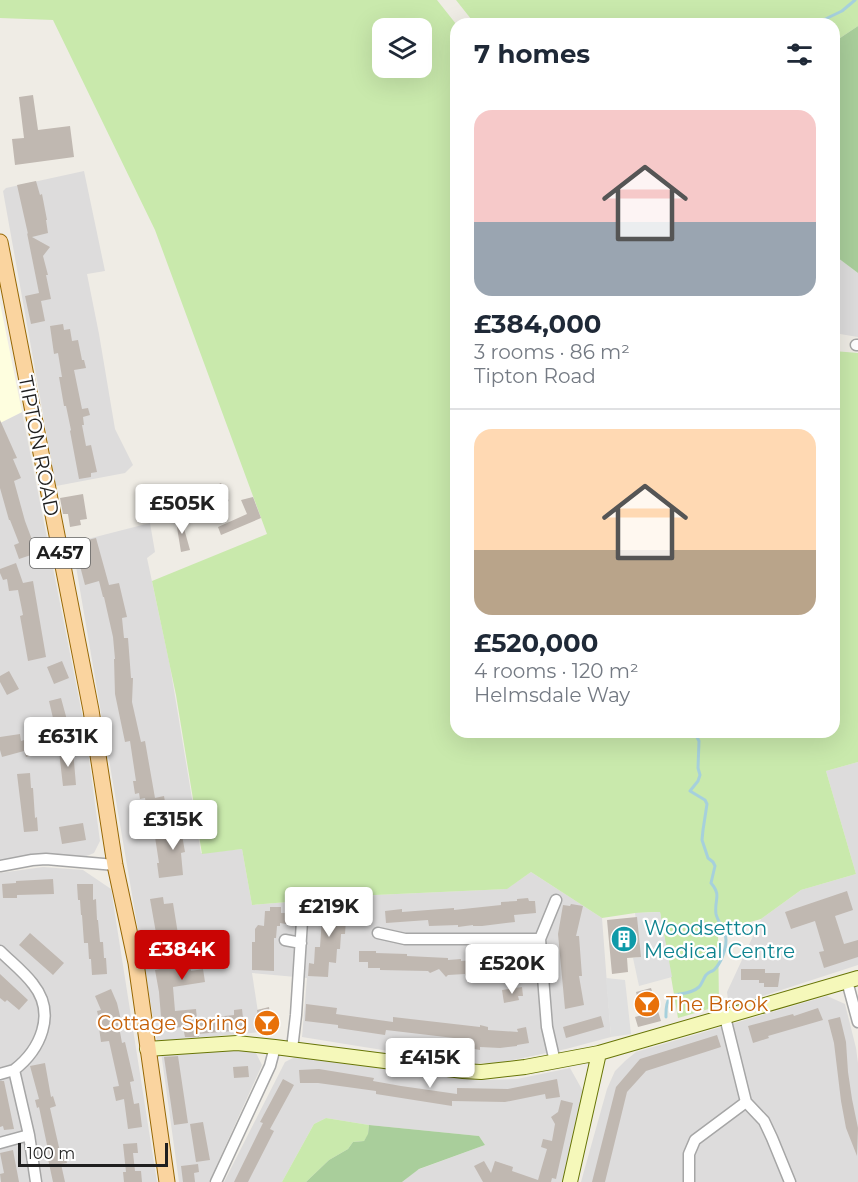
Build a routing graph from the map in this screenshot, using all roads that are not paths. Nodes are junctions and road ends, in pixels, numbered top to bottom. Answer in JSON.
{"nodes":[{"id":1,"x":0,"y":242,"type":"edge"},
{"id":2,"x":115,"y":865,"type":"junction"},
{"id":3,"x":0,"y":866,"type":"edge"},
{"id":4,"x":556,"y":900,"type":"dead end"},
{"id":5,"x":302,"y":921,"type":"dead end"},
{"id":6,"x":378,"y":933,"type":"dead end"},
{"id":7,"x":540,"y":939,"type":"junction"},
{"id":8,"x":285,"y":940,"type":"dead end"},
{"id":9,"x":301,"y":943,"type":"junction"},
{"id":10,"x":0,"y":951,"type":"edge"},
{"id":11,"x":852,"y":980,"type":"edge"},
{"id":12,"x":725,"y":1017,"type":"junction"},
{"id":13,"x":858,"y":1022,"type":"edge"},
{"id":14,"x":274,"y":1047,"type":"junction"},
{"id":15,"x":147,"y":1049,"type":"junction"},
{"id":16,"x":292,"y":1049,"type":"junction"},
{"id":17,"x":599,"y":1053,"type":"junction"},
{"id":18,"x":555,"y":1062,"type":"junction"},
{"id":19,"x":14,"y":1070,"type":"junction"},
{"id":20,"x":0,"y":1074,"type":"edge"},
{"id":21,"x":746,"y":1102,"type":"junction"},
{"id":22,"x":29,"y":1135,"type":"junction"},
{"id":23,"x":0,"y":1143,"type":"edge"},
{"id":24,"x":36,"y":1182,"type":"edge"},
{"id":25,"x":167,"y":1182,"type":"edge"},
{"id":26,"x":216,"y":1182,"type":"edge"},
{"id":27,"x":570,"y":1182,"type":"edge"},
{"id":28,"x":689,"y":1182,"type":"edge"},
{"id":29,"x":789,"y":1182,"type":"edge"}],
"edges":[{"from":1,"to":2,"type":"main road","name":"TIPTON ROAD","number":"A457"},
{"from":2,"to":3,"type":"street"},
{"from":2,"to":15,"type":"main road","name":"TIPTON ROAD","number":"A457"},
{"from":4,"to":7,"type":"street"},
{"from":5,"to":9,"type":"street"},
{"from":6,"to":7,"type":"street"},
{"from":7,"to":18,"type":"street"},
{"from":8,"to":9,"type":"street"},
{"from":9,"to":16,"type":"street"},
{"from":10,"to":19,"type":"street"},
{"from":11,"to":12,"type":"street"},
{"from":11,"to":13,"type":"street"},
{"from":12,"to":17,"type":"street"},
{"from":12,"to":21,"type":"street"},
{"from":14,"to":15,"type":"street"},
{"from":14,"to":16,"type":"street"},
{"from":14,"to":26,"type":"street"},
{"from":15,"to":25,"type":"main road","name":"TIPTON ROAD","number":"A457"},
{"from":16,"to":18,"type":"street"},
{"from":17,"to":18,"type":"street"},
{"from":17,"to":27,"type":"street"},
{"from":19,"to":20,"type":"street"},
{"from":19,"to":22,"type":"street"},
{"from":21,"to":28,"type":"street"},
{"from":21,"to":29,"type":"street"},
{"from":22,"to":23,"type":"street"},
{"from":22,"to":24,"type":"street"}]}
